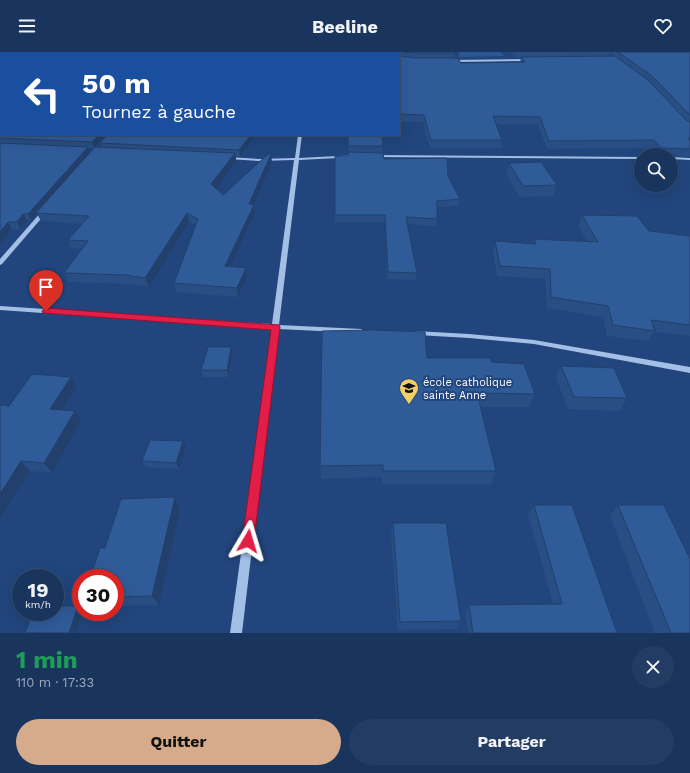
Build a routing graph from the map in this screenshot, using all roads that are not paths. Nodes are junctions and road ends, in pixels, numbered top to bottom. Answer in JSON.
{"nodes":[{"id":1,"x":531,"y":60,"type":"edge"},
{"id":2,"x":448,"y":61,"type":"edge"},
{"id":3,"x":300,"y":136,"type":"edge"},
{"id":4,"x":364,"y":156,"type":"edge"},
{"id":5,"x":372,"y":156,"type":"edge"},
{"id":6,"x":219,"y":158,"type":"edge"},
{"id":7,"x":634,"y":158,"type":"edge"},
{"id":8,"x":678,"y":158,"type":"edge"},
{"id":9,"x":690,"y":158,"type":"edge"},
{"id":10,"x":297,"y":159,"type":"junction"},
{"id":11,"x":50,"y":204,"type":"edge"},
{"id":12,"x":0,"y":263,"type":"edge"},
{"id":13,"x":0,"y":308,"type":"edge"},
{"id":14,"x":276,"y":327,"type":"junction"},
{"id":15,"x":367,"y":331,"type":"edge"},
{"id":16,"x":413,"y":333,"type":"edge"},
{"id":17,"x":690,"y":370,"type":"edge"},
{"id":18,"x":236,"y":633,"type":"edge"}],
"edges":[{"from":1,"to":2,"type":"street"},
{"from":3,"to":10,"type":"street"},
{"from":4,"to":10,"type":"street"},
{"from":5,"to":7,"type":"street"},
{"from":6,"to":10,"type":"street"},
{"from":8,"to":9,"type":"street"},
{"from":10,"to":14,"type":"street"},
{"from":11,"to":12,"type":"street"},
{"from":13,"to":14,"type":"street"},
{"from":14,"to":15,"type":"street"},
{"from":14,"to":18,"type":"street"},
{"from":16,"to":17,"type":"street"}]}
